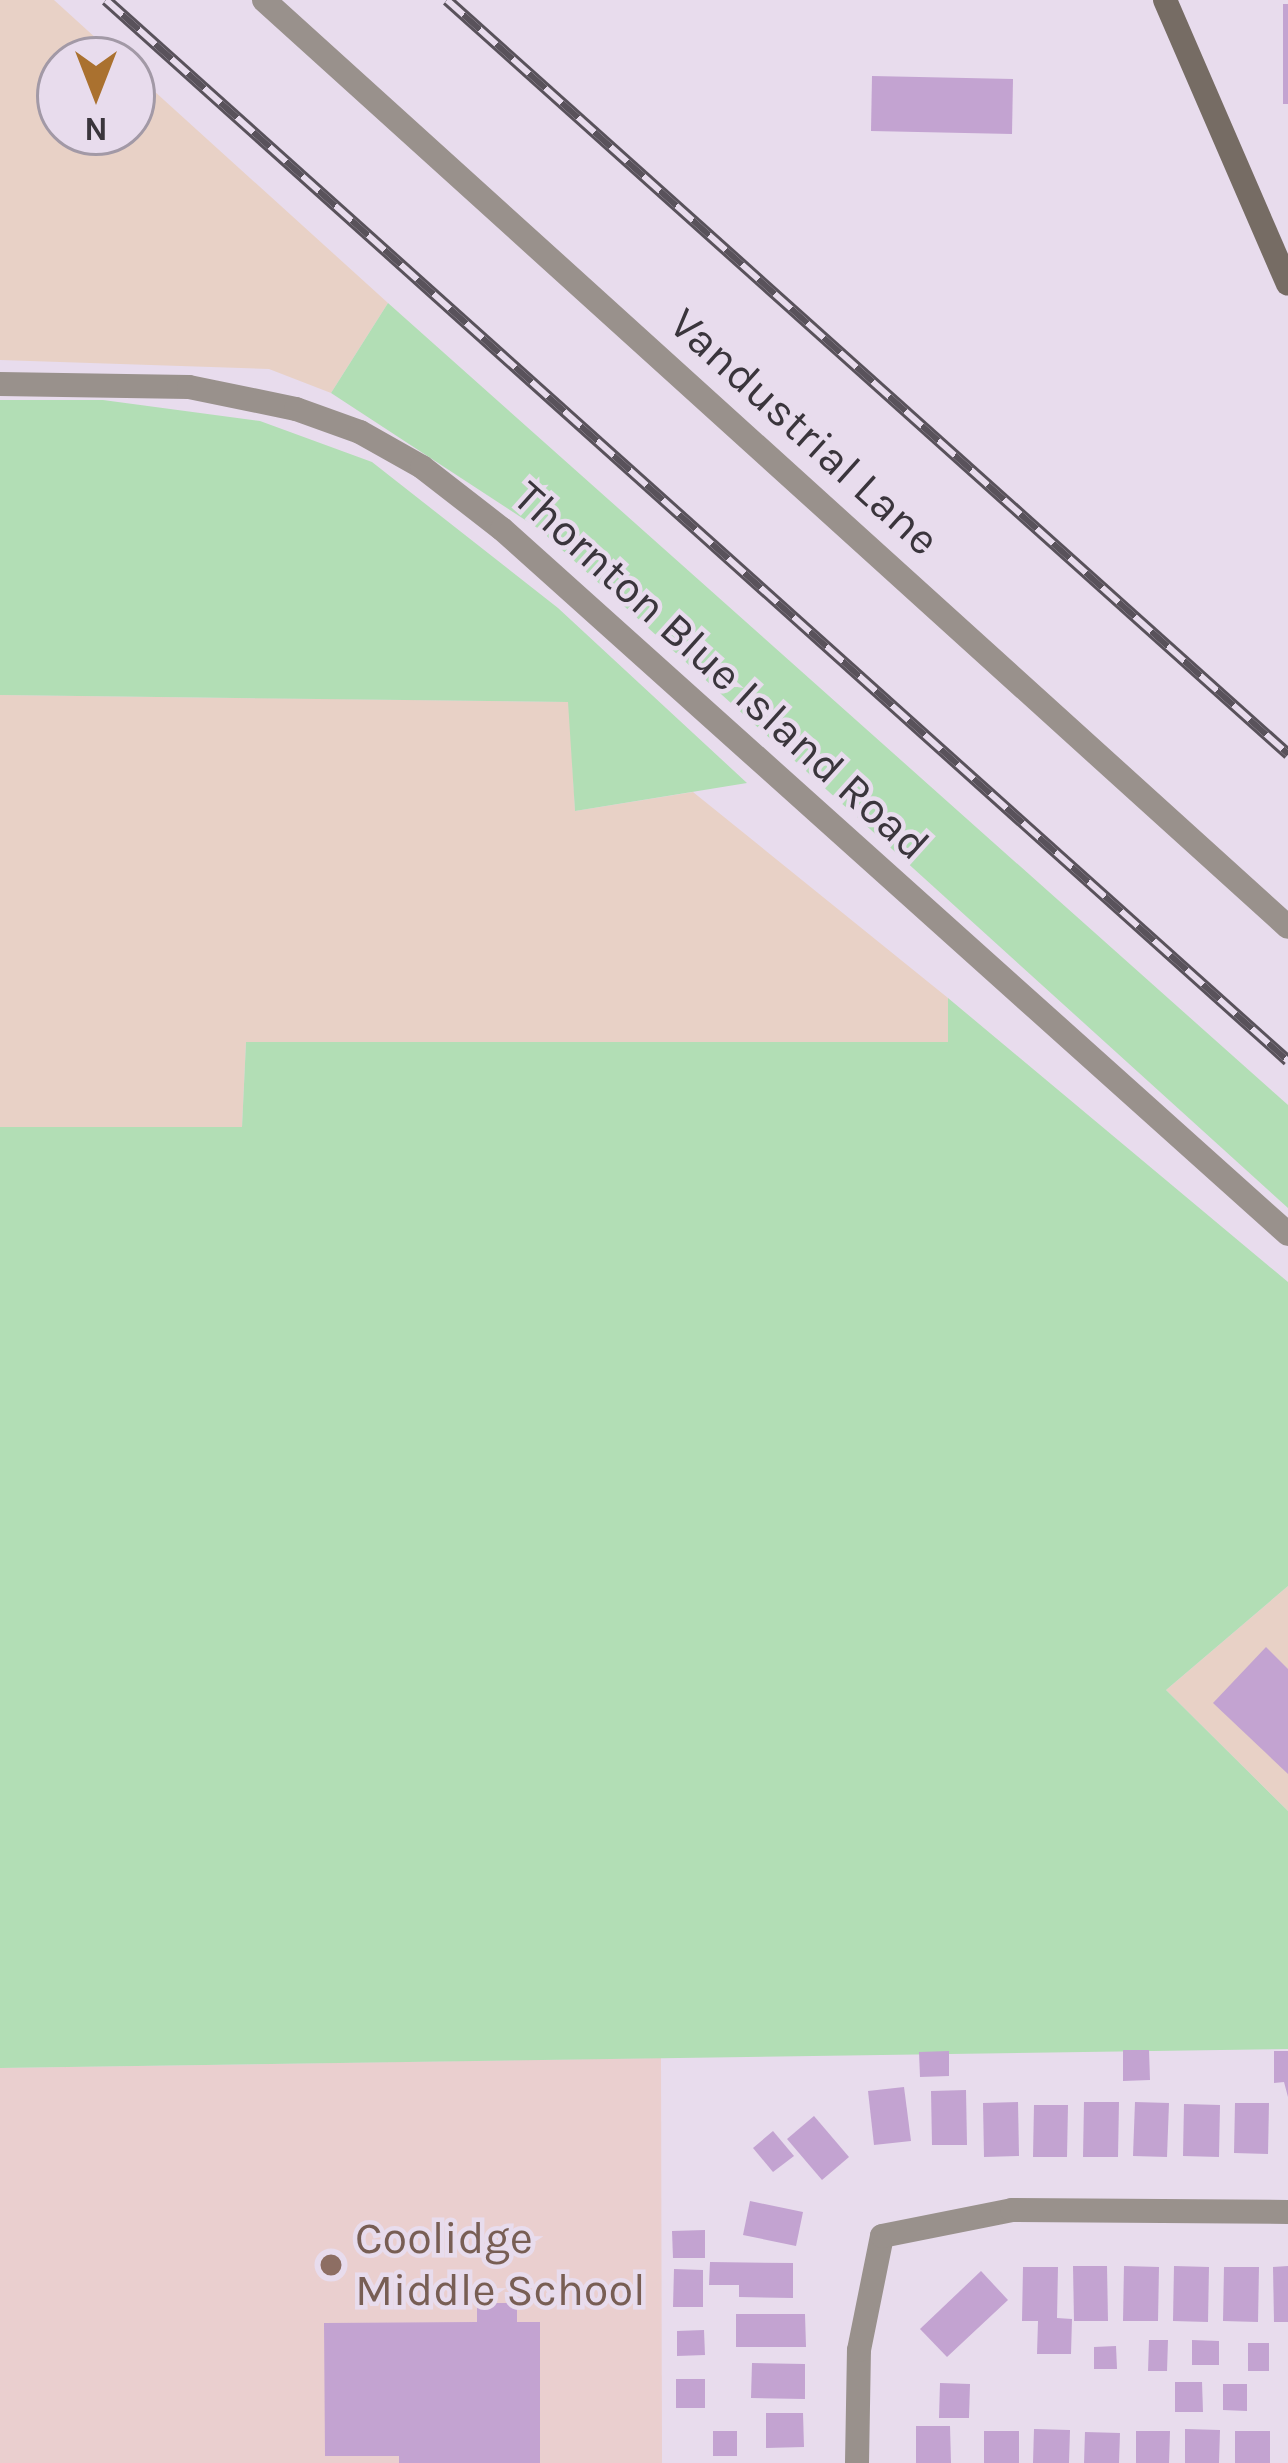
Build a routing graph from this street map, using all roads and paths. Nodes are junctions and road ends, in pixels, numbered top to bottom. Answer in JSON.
{"nodes":[{"id":1,"x":264,"y":0,"type":"edge"},
{"id":2,"x":1166,"y":0,"type":"edge"},
{"id":3,"x":1288,"y":284,"type":"edge"},
{"id":4,"x":0,"y":384,"type":"edge"},
{"id":5,"x":1288,"y":927,"type":"edge"},
{"id":6,"x":1288,"y":1234,"type":"edge"},
{"id":7,"x":1288,"y":2212,"type":"edge"},
{"id":8,"x":857,"y":2463,"type":"edge"}],
"edges":[{"from":1,"to":5,"type":"street","name":"Vandustrial Lane"},
{"from":2,"to":3,"type":"street"},
{"from":4,"to":6,"type":"street","name":"Thornton Blue Island Road"},
{"from":7,"to":8,"type":"street"}]}
